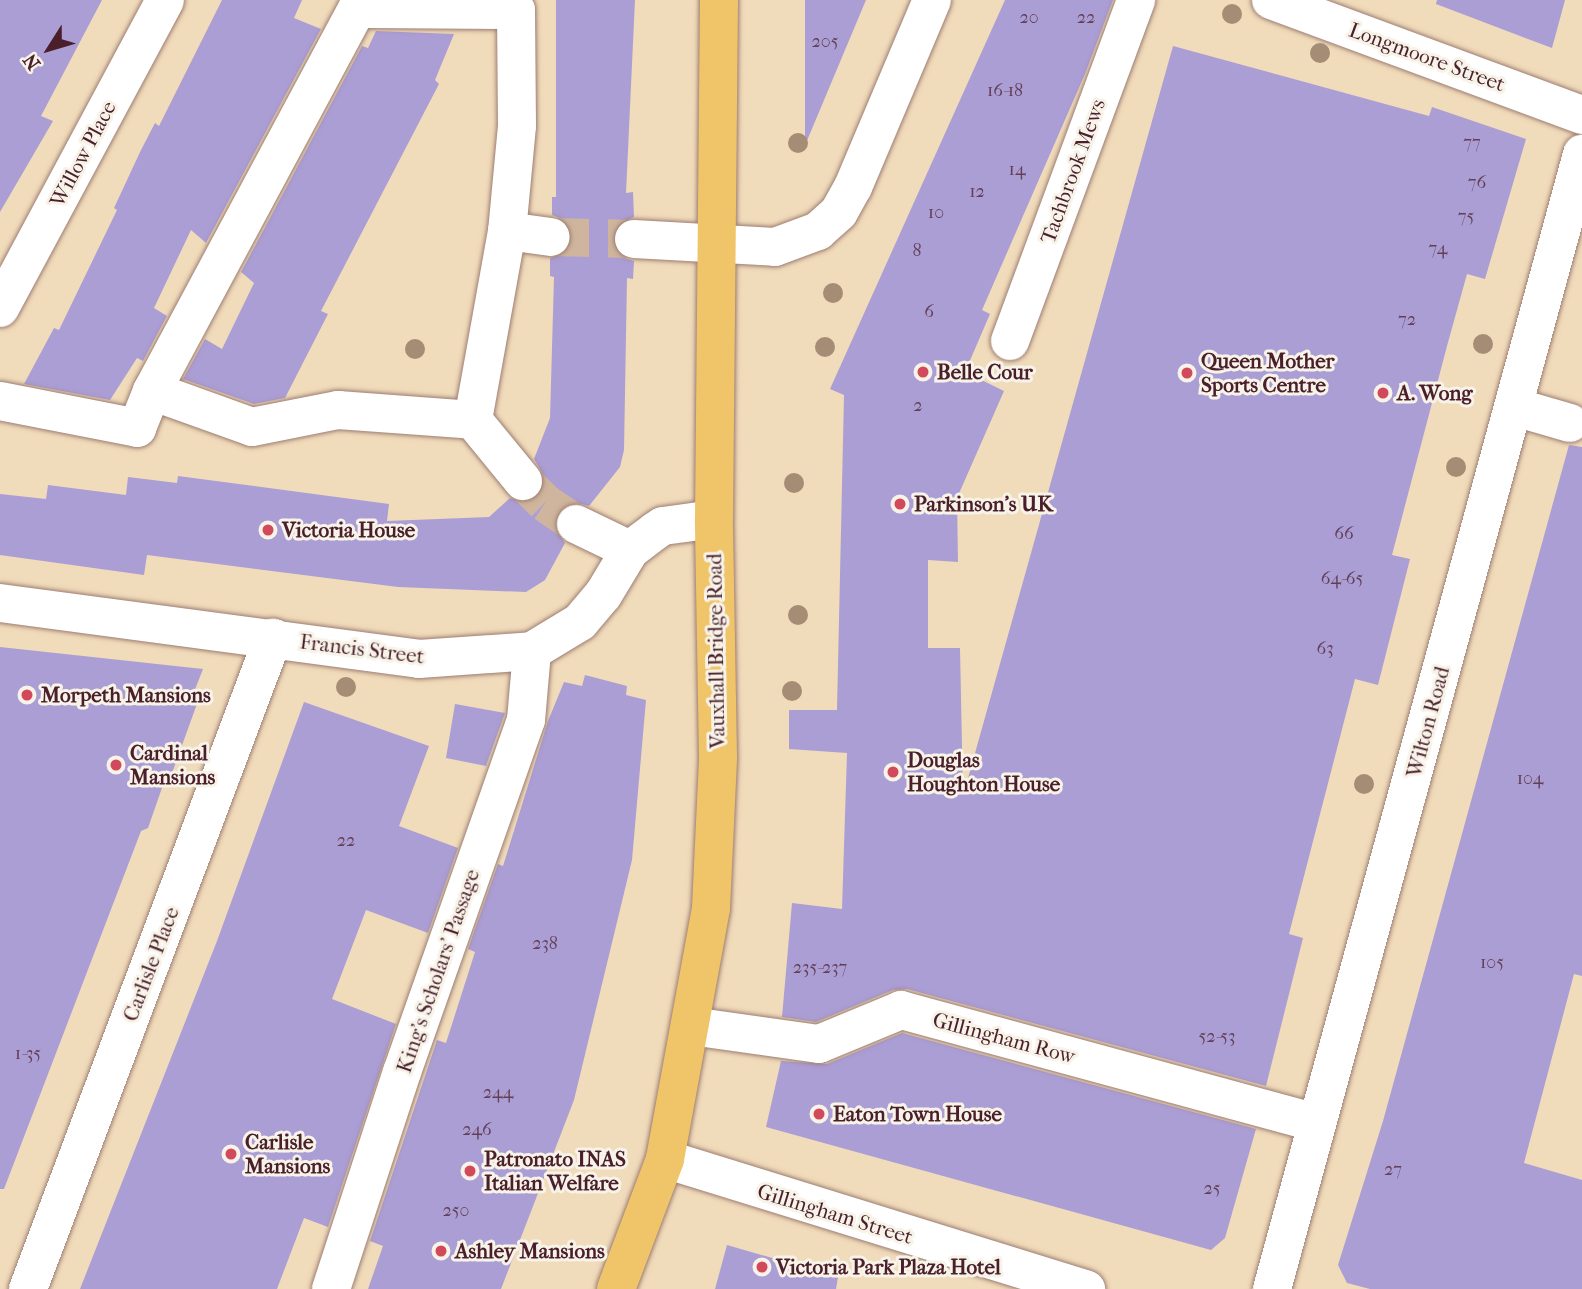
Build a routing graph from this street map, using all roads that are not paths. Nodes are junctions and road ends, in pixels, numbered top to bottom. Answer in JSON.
{"nodes":[{"id":1,"x":165,"y":0,"type":"edge"},
{"id":2,"x":719,"y":0,"type":"edge"},
{"id":3,"x":932,"y":0,"type":"edge"},
{"id":4,"x":1136,"y":0,"type":"edge"},
{"id":5,"x":1271,"y":0,"type":"edge"},
{"id":6,"x":1582,"y":115,"type":"edge"},
{"id":7,"x":1582,"y":154,"type":"edge"},
{"id":8,"x":507,"y":231,"type":"junction"},
{"id":9,"x":551,"y":237,"type":"tunnel mouth"},
{"id":10,"x":634,"y":239,"type":"tunnel mouth"},
{"id":11,"x":716,"y":242,"type":"junction"},
{"id":12,"x":0,"y":307,"type":"edge"},
{"id":13,"x":1010,"y":341,"type":"dead end"},
{"id":14,"x":152,"y":391,"type":"junction"},
{"id":15,"x":0,"y":401,"type":"edge"},
{"id":16,"x":1515,"y":407,"type":"junction"},
{"id":17,"x":473,"y":420,"type":"junction"},
{"id":18,"x":1570,"y":423,"type":"dead end"},
{"id":19,"x":523,"y":481,"type":"tunnel mouth"},
{"id":20,"x":714,"y":519,"type":"junction"},
{"id":21,"x":576,"y":524,"type":"tunnel mouth"},
{"id":22,"x":630,"y":550,"type":"junction"},
{"id":23,"x":0,"y":603,"type":"edge"},
{"id":24,"x":273,"y":638,"type":"junction"},
{"id":25,"x":532,"y":651,"type":"junction"},
{"id":26,"x":691,"y":1026,"type":"junction"},
{"id":27,"x":1317,"y":1123,"type":"junction"},
{"id":28,"x":665,"y":1159,"type":"junction"},
{"id":29,"x":28,"y":1289,"type":"edge"},
{"id":30,"x":331,"y":1289,"type":"edge"},
{"id":31,"x":616,"y":1289,"type":"edge"},
{"id":32,"x":1086,"y":1289,"type":"edge"},
{"id":33,"x":1272,"y":1289,"type":"edge"}],
"edges":[{"from":1,"to":12,"type":"street","name":"Willow Place"},
{"from":2,"to":11,"type":"highway","name":"Vauxhall Bridge Road"},
{"from":3,"to":11,"type":"street"},
{"from":4,"to":13,"type":"street","name":"Tachbrook Mews"},
{"from":5,"to":6,"type":"street","name":"Longmoore Street"},
{"from":7,"to":16,"type":"street","name":"Wilton Road"},
{"from":8,"to":9,"type":"street"},
{"from":8,"to":14,"type":"street"},
{"from":8,"to":17,"type":"street"},
{"from":10,"to":11,"type":"street"},
{"from":11,"to":20,"type":"highway","name":"Vauxhall Bridge Road"},
{"from":14,"to":15,"type":"street"},
{"from":14,"to":17,"type":"street"},
{"from":16,"to":18,"type":"street"},
{"from":16,"to":27,"type":"street","name":"Wilton Road"},
{"from":17,"to":19,"type":"street"},
{"from":20,"to":22,"type":"street","name":"Francis Street"},
{"from":20,"to":26,"type":"highway","name":"Vauxhall Bridge Road"},
{"from":21,"to":22,"type":"street"},
{"from":22,"to":25,"type":"street","name":"Francis Street"},
{"from":23,"to":24,"type":"street","name":"Francis Street"},
{"from":24,"to":25,"type":"street","name":"Francis Street"},
{"from":24,"to":29,"type":"street","name":"Carlisle Place"},
{"from":25,"to":30,"type":"street","name":"King's Scholars' Passage"},
{"from":26,"to":27,"type":"street","name":"Gillingham Row"},
{"from":26,"to":28,"type":"highway","name":"Vauxhall Bridge Road"},
{"from":27,"to":33,"type":"street","name":"Wilton Road"},
{"from":28,"to":31,"type":"highway","name":"Vauxhall Bridge Road"},
{"from":28,"to":32,"type":"street","name":"Gillingham Street"}]}
